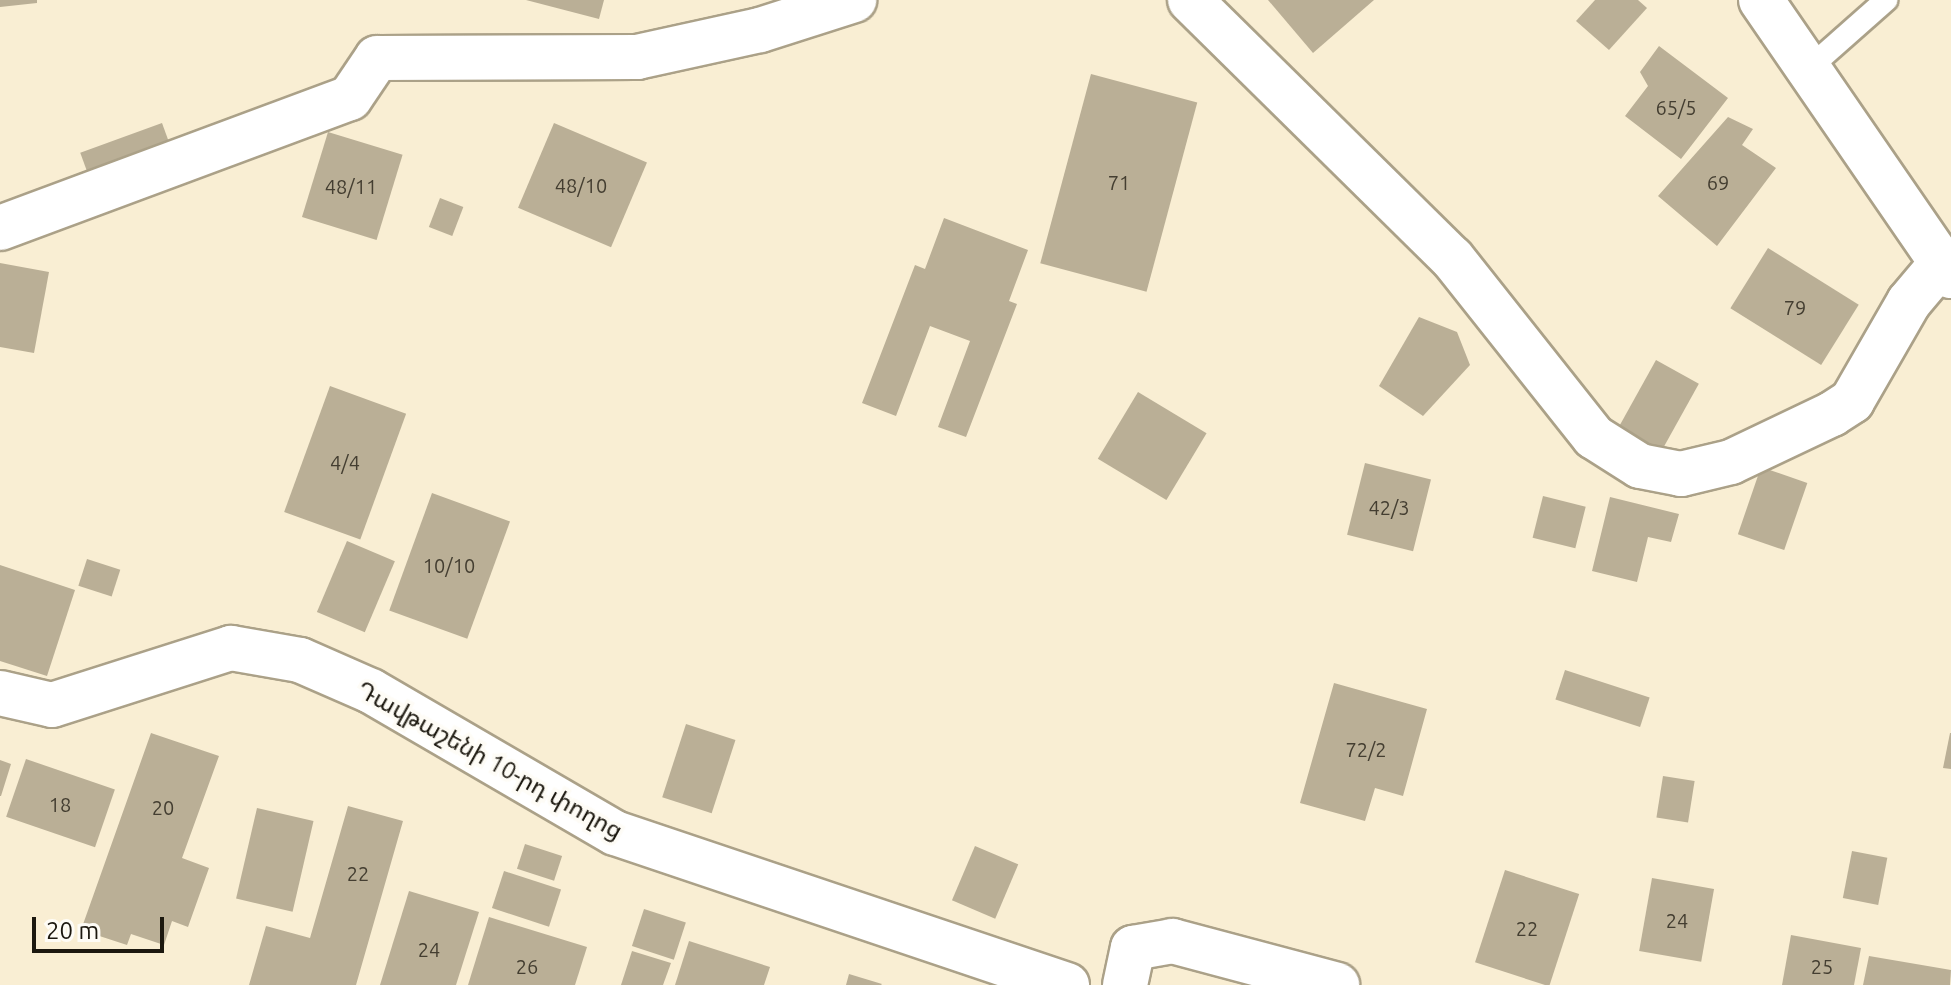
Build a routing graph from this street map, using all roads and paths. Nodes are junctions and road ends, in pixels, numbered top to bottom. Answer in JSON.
{"nodes":[{"id":1,"x":854,"y":0,"type":"edge"},
{"id":2,"x":1190,"y":0,"type":"edge"},
{"id":3,"x":1761,"y":0,"type":"edge"},
{"id":4,"x":1886,"y":0,"type":"edge"},
{"id":5,"x":1807,"y":70,"type":"junction"},
{"id":6,"x":0,"y":228,"type":"edge"},
{"id":7,"x":1946,"y":270,"type":"edge"},
{"id":8,"x":0,"y":693,"type":"edge"},
{"id":9,"x":1067,"y":985,"type":"edge"},
{"id":10,"x":1125,"y":985,"type":"edge"},
{"id":11,"x":1337,"y":985,"type":"edge"}],
"edges":[{"from":1,"to":6,"type":"street"},
{"from":2,"to":7,"type":"street"},
{"from":3,"to":5,"type":"street"},
{"from":4,"to":5,"type":"lane"},
{"from":5,"to":7,"type":"street"},
{"from":8,"to":9,"type":"street","name":"Դավթաշենի 10-րդ փողոց"},
{"from":10,"to":11,"type":"street"}]}
